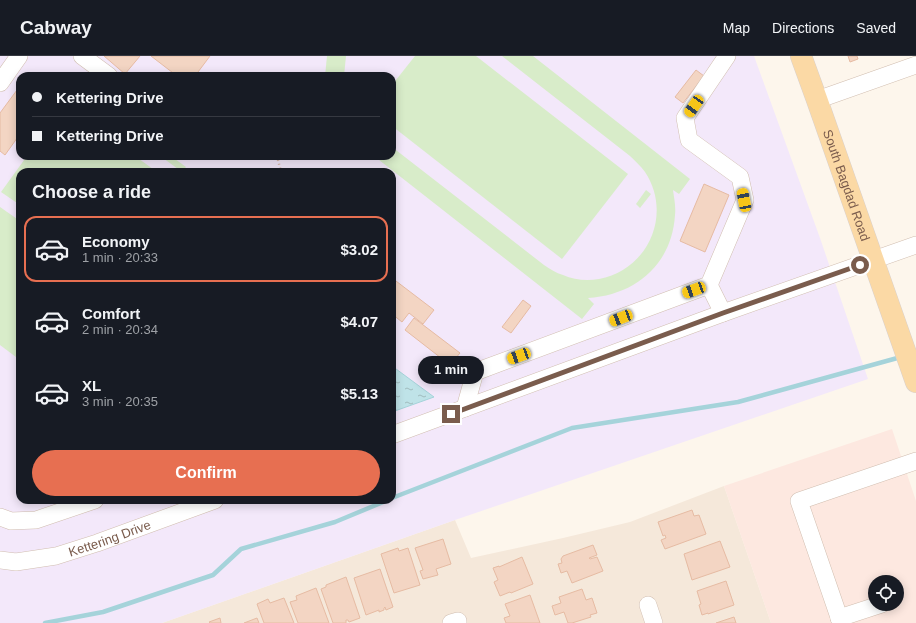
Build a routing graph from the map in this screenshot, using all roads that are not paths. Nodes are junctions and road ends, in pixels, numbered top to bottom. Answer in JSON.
{"nodes":[{"id":1,"x":19,"y":56,"type":"edge"},
{"id":2,"x":82,"y":56,"type":"edge"},
{"id":3,"x":727,"y":56,"type":"edge"},
{"id":4,"x":801,"y":56,"type":"edge"},
{"id":5,"x":916,"y":65,"type":"edge"},
{"id":6,"x":3,"y":72,"type":"edge"},
{"id":7,"x":104,"y":72,"type":"edge"},
{"id":8,"x":817,"y":100,"type":"junction"},
{"id":9,"x":916,"y":245,"type":"edge"},
{"id":10,"x":873,"y":260,"type":"junction"},
{"id":11,"x":709,"y":285,"type":"junction"},
{"id":12,"x":723,"y":313,"type":"junction"},
{"id":13,"x":913,"y":374,"type":"edge"},
{"id":14,"x":465,"y":408,"type":"junction"},
{"id":15,"x":396,"y":434,"type":"edge"},
{"id":16,"x":916,"y":461,"type":"edge"},
{"id":17,"x":83,"y":504,"type":"edge"},
{"id":18,"x":204,"y":504,"type":"edge"},
{"id":19,"x":0,"y":517,"type":"edge"},
{"id":20,"x":0,"y":560,"type":"edge"},
{"id":21,"x":648,"y":605,"type":"dead end"},
{"id":22,"x":868,"y":609,"type":"edge"},
{"id":23,"x":840,"y":620,"type":"edge"},
{"id":24,"x":654,"y":623,"type":"edge"}],
"edges":[{"from":1,"to":6,"type":"street"},
{"from":2,"to":7,"type":"street"},
{"from":3,"to":11,"type":"street"},
{"from":4,"to":8,"type":"main road","name":"South Bagdad Road"},
{"from":5,"to":8,"type":"street"},
{"from":8,"to":10,"type":"main road","name":"South Bagdad Road"},
{"from":9,"to":10,"type":"street"},
{"from":10,"to":12,"type":"street"},
{"from":10,"to":13,"type":"main road","name":"South Bagdad Road"},
{"from":11,"to":12,"type":"street"},
{"from":11,"to":14,"type":"street"},
{"from":12,"to":14,"type":"street"},
{"from":14,"to":15,"type":"street"},
{"from":16,"to":23,"type":"street"},
{"from":17,"to":19,"type":"street"},
{"from":18,"to":20,"type":"street","name":"Kettering Drive"},
{"from":21,"to":24,"type":"street"},
{"from":22,"to":23,"type":"street"}]}
